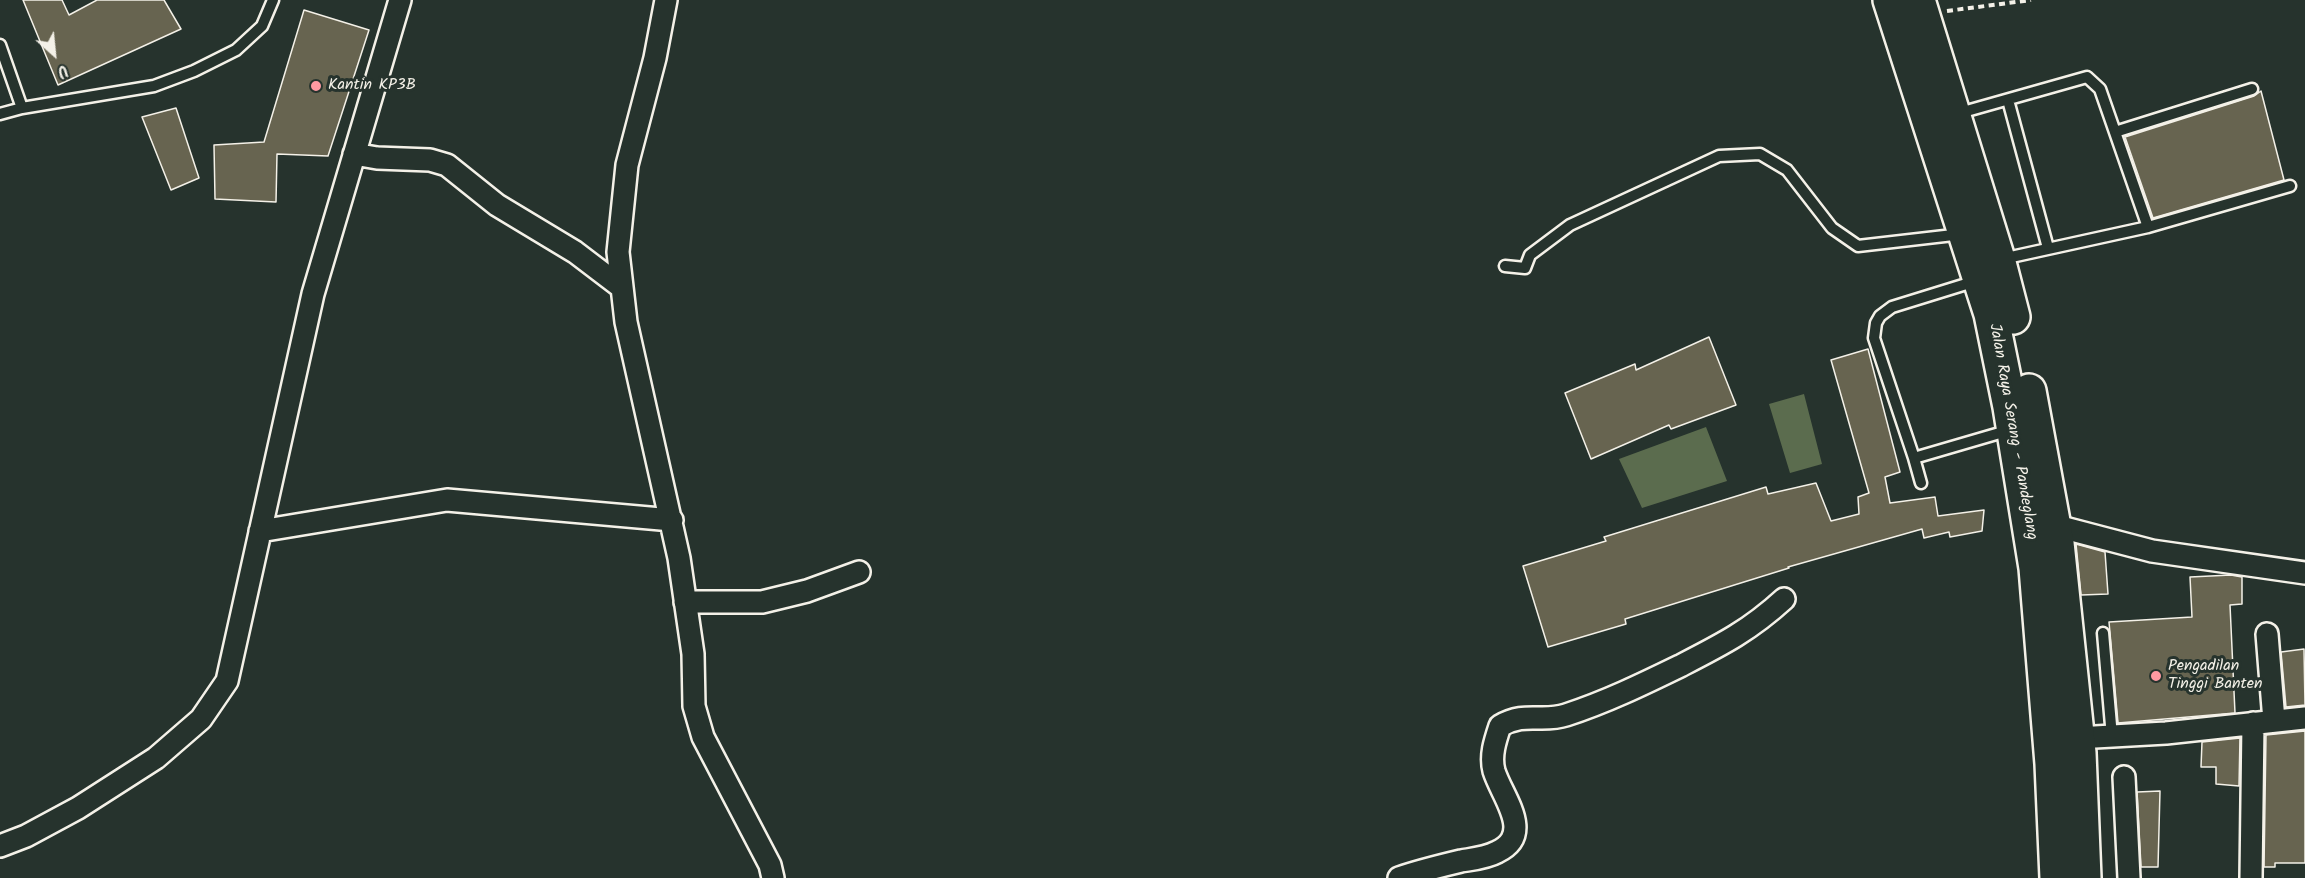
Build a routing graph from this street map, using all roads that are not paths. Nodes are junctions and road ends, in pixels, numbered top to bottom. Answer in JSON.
{"nodes":[{"id":1,"x":273,"y":0,"type":"edge"},
{"id":2,"x":400,"y":0,"type":"edge"},
{"id":3,"x":666,"y":0,"type":"edge"},
{"id":4,"x":1890,"y":0,"type":"edge"},
{"id":5,"x":1920,"y":7,"type":"edge"},
{"id":6,"x":0,"y":45,"type":"edge"},
{"id":7,"x":2252,"y":89,"type":"dead end"},
{"id":8,"x":2008,"y":100,"type":"junction"},
{"id":9,"x":22,"y":108,"type":"junction"},
{"id":10,"x":0,"y":114,"type":"edge"},
{"id":11,"x":1942,"y":119,"type":"junction"},
{"id":12,"x":2115,"y":132,"type":"junction"},
{"id":13,"x":354,"y":154,"type":"junction"},
{"id":14,"x":2290,"y":186,"type":"dead end"},
{"id":15,"x":2148,"y":227,"type":"junction"},
{"id":16,"x":1965,"y":234,"type":"junction"},
{"id":17,"x":2048,"y":248,"type":"junction"},
{"id":18,"x":1505,"y":266,"type":"dead end"},
{"id":19,"x":1992,"y":281,"type":"junction"},
{"id":20,"x":621,"y":287,"type":"junction"},
{"id":21,"x":2013,"y":429,"type":"junction"},
{"id":22,"x":1914,"y":458,"type":"junction"},
{"id":23,"x":1921,"y":483,"type":"dead end"},
{"id":24,"x":672,"y":520,"type":"junction"},
{"id":25,"x":2053,"y":525,"type":"junction"},
{"id":26,"x":260,"y":531,"type":"junction"},
{"id":27,"x":2047,"y":567,"type":"junction"},
{"id":28,"x":859,"y":572,"type":"dead end"},
{"id":29,"x":2305,"y":573,"type":"edge"},
{"id":30,"x":1784,"y":599,"type":"dead end"},
{"id":31,"x":685,"y":602,"type":"junction"},
{"id":32,"x":2103,"y":633,"type":"dead end"},
{"id":33,"x":2267,"y":634,"type":"dead end"},
{"id":34,"x":2305,"y":718,"type":"edge"},
{"id":35,"x":2274,"y":721,"type":"junction"},
{"id":36,"x":2253,"y":723,"type":"junction"},
{"id":37,"x":2112,"y":737,"type":"junction"},
{"id":38,"x":2069,"y":757,"type":"junction"},
{"id":39,"x":2124,"y":777,"type":"dead end"},
{"id":40,"x":0,"y":846,"type":"edge"},
{"id":41,"x":773,"y":878,"type":"edge"},
{"id":42,"x":1399,"y":878,"type":"edge"},
{"id":43,"x":2057,"y":878,"type":"edge"},
{"id":44,"x":2084,"y":878,"type":"edge"},
{"id":45,"x":2129,"y":878,"type":"edge"},
{"id":46,"x":2251,"y":878,"type":"edge"}],
"edges":[{"from":1,"to":9,"type":"lane"},
{"from":2,"to":13,"type":"street"},
{"from":3,"to":20,"type":"street"},
{"from":4,"to":11,"type":"highway","name":"Jalan Raya Serang - Pandeglang"},
{"from":5,"to":11,"type":"highway","name":"Jalan Raya Serang - Pandeglang"},
{"from":6,"to":9,"type":"lane"},
{"from":7,"to":12,"type":"lane"},
{"from":8,"to":11,"type":"lane"},
{"from":8,"to":12,"type":"lane"},
{"from":8,"to":17,"type":"lane"},
{"from":9,"to":10,"type":"lane"},
{"from":11,"to":16,"type":"highway","name":"Jalan Raya Serang - Pandeglang"},
{"from":11,"to":19,"type":"highway","name":"Jalan Raya Serang - Pandeglang"},
{"from":12,"to":15,"type":"lane"},
{"from":13,"to":20,"type":"street"},
{"from":13,"to":26,"type":"street"},
{"from":14,"to":15,"type":"lane"},
{"from":15,"to":17,"type":"lane"},
{"from":16,"to":18,"type":"lane"},
{"from":16,"to":19,"type":"highway","name":"Jalan Raya Serang - Pandeglang"},
{"from":17,"to":19,"type":"lane"},
{"from":19,"to":21,"type":"highway","name":"Jalan Raya Serang - Pandeglang"},
{"from":19,"to":22,"type":"lane"},
{"from":19,"to":25,"type":"highway","name":"Jalan Raya Serang - Pandeglang"},
{"from":20,"to":24,"type":"street"},
{"from":21,"to":22,"type":"lane"},
{"from":21,"to":27,"type":"highway","name":"Jalan Raya Serang - Pandeglang"},
{"from":22,"to":23,"type":"lane"},
{"from":24,"to":26,"type":"street"},
{"from":24,"to":31,"type":"street"},
{"from":25,"to":27,"type":"highway","name":"Jalan Raya Serang - Pandeglang"},
{"from":25,"to":29,"type":"street"},
{"from":26,"to":40,"type":"street"},
{"from":27,"to":38,"type":"highway","name":"Jalan Raya Serang - Pandeglang"},
{"from":28,"to":31,"type":"street"},
{"from":30,"to":42,"type":"street"},
{"from":31,"to":41,"type":"street"},
{"from":32,"to":37,"type":"lane"},
{"from":33,"to":35,"type":"street"},
{"from":34,"to":35,"type":"street"},
{"from":35,"to":36,"type":"street"},
{"from":36,"to":37,"type":"street"},
{"from":36,"to":46,"type":"street"},
{"from":37,"to":38,"type":"street"},
{"from":38,"to":43,"type":"highway","name":"Jalan Raya Serang - Pandeglang"},
{"from":38,"to":44,"type":"highway","name":"Jalan Raya Serang - Pandeglang"},
{"from":39,"to":45,"type":"street"}]}
